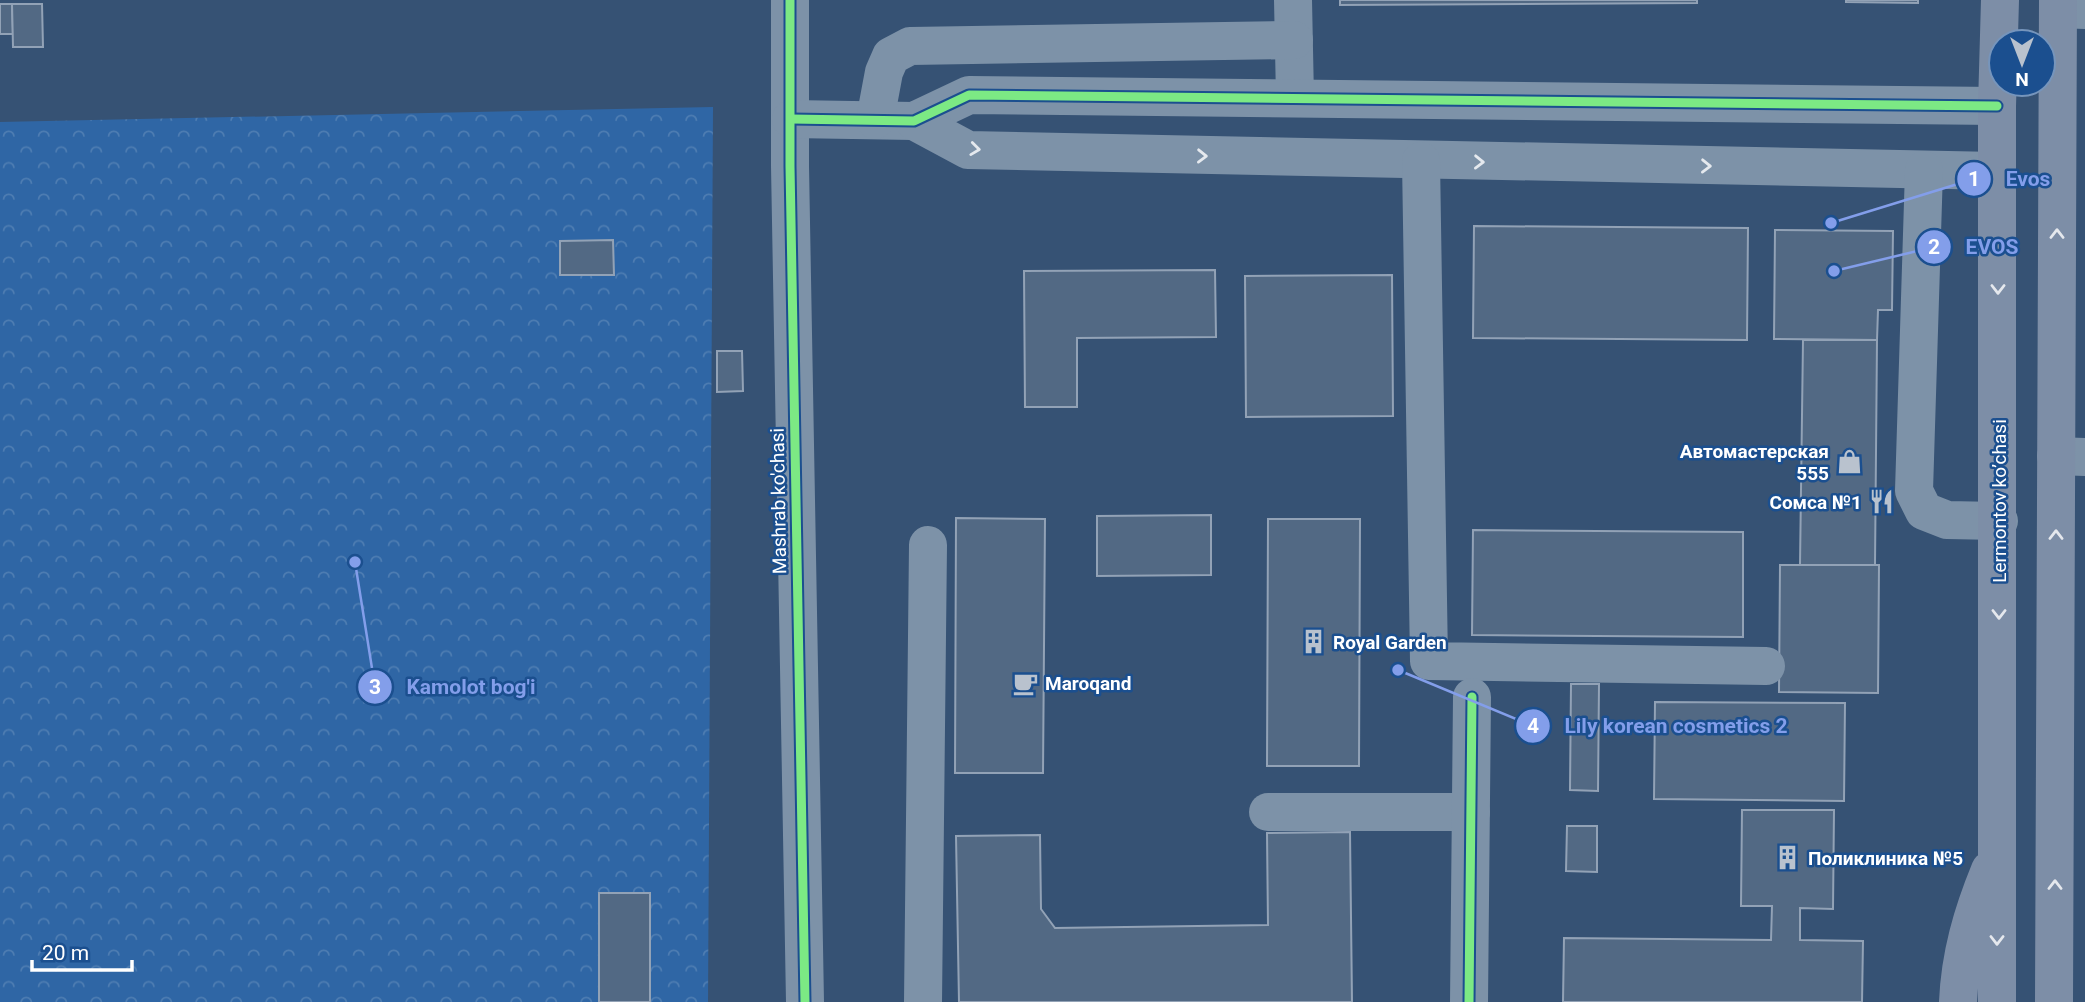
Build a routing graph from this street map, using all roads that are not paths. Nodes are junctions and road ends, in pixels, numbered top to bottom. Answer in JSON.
{"nodes":[{"id":1,"x":790,"y":0,"type":"edge"},
{"id":2,"x":1293,"y":0,"type":"edge"},
{"id":3,"x":2000,"y":0,"type":"edge"},
{"id":4,"x":2067,"y":6,"type":"edge"},
{"id":5,"x":1294,"y":40,"type":"junction"},
{"id":6,"x":1295,"y":98,"type":"junction"},
{"id":7,"x":1997,"y":106,"type":"junction"},
{"id":8,"x":791,"y":119,"type":"junction"},
{"id":9,"x":874,"y":120,"type":"junction"},
{"id":10,"x":914,"y":121,"type":"junction"},
{"id":11,"x":1421,"y":161,"type":"junction"},
{"id":12,"x":1924,"y":170,"type":"junction"},
{"id":13,"x":1997,"y":171,"type":"junction"},
{"id":14,"x":2070,"y":456,"type":"edge"},
{"id":15,"x":1999,"y":521,"type":"junction"},
{"id":16,"x":928,"y":545,"type":"dead end"},
{"id":17,"x":1766,"y":666,"type":"dead end"},
{"id":18,"x":1472,"y":697,"type":"dead end"},
{"id":19,"x":1268,"y":812,"type":"dead end"},
{"id":20,"x":1471,"y":812,"type":"junction"},
{"id":21,"x":1997,"y":852,"type":"junction"},
{"id":22,"x":804,"y":1002,"type":"edge"},
{"id":23,"x":923,"y":1002,"type":"edge"},
{"id":24,"x":1469,"y":1002,"type":"edge"},
{"id":25,"x":1958,"y":1002,"type":"edge"},
{"id":26,"x":1997,"y":1002,"type":"edge"},
{"id":27,"x":2054,"y":1002,"type":"edge"}],
"edges":[{"from":1,"to":8,"type":"street","name":"Mashrab ko'chasi"},
{"from":2,"to":5,"type":"street"},
{"from":3,"to":7,"type":"main road","name":"Lermontov ko’chasi"},
{"from":14,"to":4,"type":"main road","one_way":true},
{"from":5,"to":6,"type":"street"},
{"from":5,"to":9,"type":"street"},
{"from":6,"to":7,"type":"street"},
{"from":6,"to":10,"type":"street"},
{"from":7,"to":13,"type":"main road","name":"Lermontov ko’chasi"},
{"from":8,"to":9,"type":"street"},
{"from":8,"to":22,"type":"street","name":"Mashrab ko'chasi"},
{"from":9,"to":10,"type":"street"},
{"from":10,"to":11,"type":"street","one_way":true},
{"from":11,"to":12,"type":"street","one_way":true},
{"from":11,"to":17,"type":"street"},
{"from":12,"to":13,"type":"street"},
{"from":12,"to":15,"type":"street"},
{"from":13,"to":15,"type":"main road","name":"Lermontov ko’chasi","one_way":true},
{"from":27,"to":14,"type":"main road","one_way":true},
{"from":15,"to":21,"type":"main road","name":"Lermontov ko’chasi","one_way":true},
{"from":16,"to":23,"type":"street"},
{"from":18,"to":20,"type":"street"},
{"from":19,"to":20,"type":"street"},
{"from":20,"to":24,"type":"street"},
{"from":21,"to":25,"type":"main road"},
{"from":21,"to":26,"type":"main road","name":"Lermontov ko’chasi","one_way":true}]}
